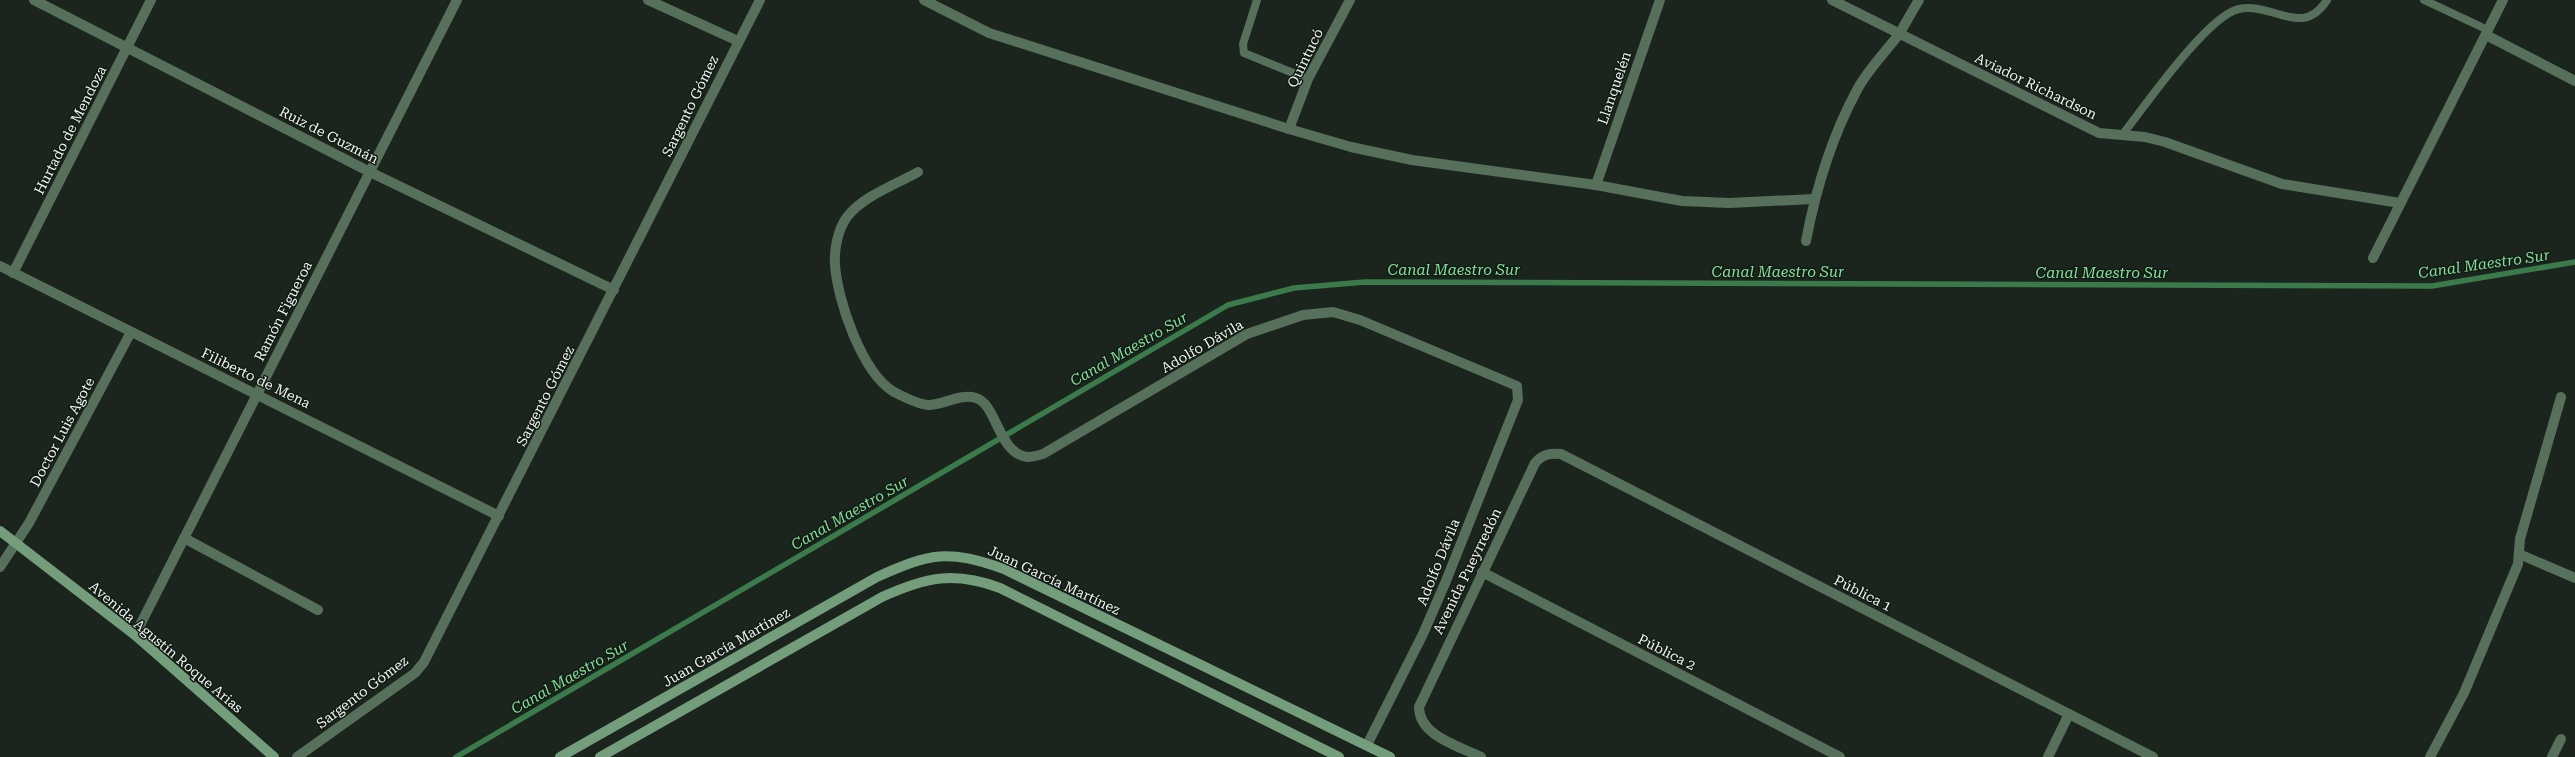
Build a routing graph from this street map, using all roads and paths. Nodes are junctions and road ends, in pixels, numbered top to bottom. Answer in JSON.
{"nodes":[{"id":1,"x":34,"y":0,"type":"edge"},
{"id":2,"x":152,"y":0,"type":"edge"},
{"id":3,"x":456,"y":0,"type":"edge"},
{"id":4,"x":648,"y":0,"type":"edge"},
{"id":5,"x":760,"y":0,"type":"edge"},
{"id":6,"x":924,"y":0,"type":"edge"},
{"id":7,"x":1258,"y":0,"type":"edge"},
{"id":8,"x":1350,"y":0,"type":"edge"},
{"id":9,"x":1660,"y":0,"type":"edge"},
{"id":10,"x":1832,"y":0,"type":"edge"},
{"id":11,"x":1919,"y":0,"type":"edge"},
{"id":12,"x":2327,"y":0,"type":"edge"},
{"id":13,"x":2424,"y":0,"type":"edge"},
{"id":14,"x":2503,"y":0,"type":"edge"},
{"id":15,"x":2487,"y":32,"type":"junction"},
{"id":16,"x":1899,"y":34,"type":"junction"},
{"id":17,"x":738,"y":41,"type":"junction"},
{"id":18,"x":127,"y":48,"type":"junction"},
{"id":19,"x":1308,"y":79,"type":"junction"},
{"id":20,"x":2575,"y":81,"type":"edge"},
{"id":21,"x":1289,"y":129,"type":"junction"},
{"id":22,"x":2123,"y":134,"type":"junction"},
{"id":23,"x":370,"y":172,"type":"junction"},
{"id":24,"x":918,"y":172,"type":"dead end"},
{"id":25,"x":1596,"y":185,"type":"junction"},
{"id":26,"x":1814,"y":199,"type":"junction"},
{"id":27,"x":2400,"y":203,"type":"junction"},
{"id":28,"x":1806,"y":241,"type":"dead end"},
{"id":29,"x":2373,"y":258,"type":"dead end"},
{"id":30,"x":0,"y":266,"type":"edge"},
{"id":31,"x":13,"y":273,"type":"junction"},
{"id":32,"x":614,"y":290,"type":"junction"},
{"id":33,"x":131,"y":332,"type":"junction"},
{"id":34,"x":257,"y":393,"type":"junction"},
{"id":35,"x":2561,"y":397,"type":"dead end"},
{"id":36,"x":1562,"y":454,"type":"joint"},
{"id":37,"x":499,"y":516,"type":"junction"},
{"id":38,"x":0,"y":531,"type":"edge"},
{"id":39,"x":184,"y":538,"type":"junction"},
{"id":40,"x":16,"y":544,"type":"junction"},
{"id":41,"x":2519,"y":554,"type":"junction"},
{"id":42,"x":0,"y":567,"type":"edge"},
{"id":43,"x":1482,"y":572,"type":"junction"},
{"id":44,"x":2575,"y":578,"type":"edge"},
{"id":45,"x":318,"y":610,"type":"dead end"},
{"id":46,"x":135,"y":635,"type":"junction"},
{"id":47,"x":2069,"y":714,"type":"junction"},
{"id":48,"x":2561,"y":739,"type":"dead end"},
{"id":49,"x":1367,"y":745,"type":"junction"},
{"id":50,"x":274,"y":757,"type":"edge"},
{"id":51,"x":297,"y":757,"type":"edge"},
{"id":52,"x":560,"y":757,"type":"edge"},
{"id":53,"x":600,"y":757,"type":"edge"},
{"id":54,"x":1340,"y":757,"type":"edge"},
{"id":55,"x":1390,"y":757,"type":"edge"},
{"id":56,"x":1481,"y":757,"type":"edge"},
{"id":57,"x":1840,"y":757,"type":"edge"},
{"id":58,"x":2048,"y":757,"type":"edge"},
{"id":59,"x":2153,"y":757,"type":"edge"},
{"id":60,"x":2430,"y":757,"type":"edge"},
{"id":61,"x":2552,"y":757,"type":"edge"}],
"edges":[{"from":1,"to":18,"type":"street","name":"Ruiz de Guzmán"},
{"from":2,"to":18,"type":"street","name":"Hurtado de Mendoza"},
{"from":3,"to":23,"type":"street","name":"Ramón Figueroa"},
{"from":4,"to":17,"type":"street"},
{"from":5,"to":17,"type":"street","name":"Sargento Gómez"},
{"from":6,"to":21,"type":"street"},
{"from":7,"to":19,"type":"lane"},
{"from":8,"to":19,"type":"street","name":"Quintucó"},
{"from":9,"to":25,"type":"street","name":"Llanquelén"},
{"from":10,"to":16,"type":"street","name":"Aviador Richardson"},
{"from":11,"to":16,"type":"street"},
{"from":12,"to":22,"type":"lane"},
{"from":13,"to":15,"type":"lane"},
{"from":14,"to":15,"type":"street"},
{"from":15,"to":20,"type":"street"},
{"from":15,"to":27,"type":"street"},
{"from":16,"to":22,"type":"street","name":"Aviador Richardson"},
{"from":16,"to":26,"type":"street"},
{"from":17,"to":32,"type":"street","name":"Sargento Gómez"},
{"from":18,"to":23,"type":"street","name":"Ruiz de Guzmán"},
{"from":18,"to":31,"type":"street","name":"Hurtado de Mendoza"},
{"from":19,"to":21,"type":"street","name":"Quintucó"},
{"from":21,"to":25,"type":"street"},
{"from":22,"to":27,"type":"street","name":"Aviador Richardson"},
{"from":23,"to":32,"type":"street","name":"Ruiz de Guzmán"},
{"from":23,"to":34,"type":"street","name":"Ramón Figueroa"},
{"from":24,"to":49,"type":"street","name":"Adolfo Dávila"},
{"from":25,"to":26,"type":"street"},
{"from":26,"to":28,"type":"street"},
{"from":27,"to":29,"type":"street"},
{"from":30,"to":31,"type":"street","name":"Filiberto de Mena"},
{"from":31,"to":33,"type":"street","name":"Filiberto de Mena"},
{"from":32,"to":37,"type":"street","name":"Sargento Gómez"},
{"from":33,"to":34,"type":"street","name":"Filiberto de Mena"},
{"from":33,"to":40,"type":"street","name":"Doctor Luis Agote"},
{"from":34,"to":37,"type":"street","name":"Filiberto de Mena"},
{"from":34,"to":39,"type":"street","name":"Ramón Figueroa"},
{"from":35,"to":41,"type":"street"},
{"from":36,"to":43,"type":"street","name":"Avenida Pueyrredón"},
{"from":36,"to":47,"type":"street","name":"Pública 1"},
{"from":37,"to":51,"type":"street","name":"Sargento Gómez"},
{"from":38,"to":40,"type":"main road","name":"Avenida Agustín Roque Arias"},
{"from":39,"to":45,"type":"street"},
{"from":39,"to":46,"type":"street","name":"Ramón Figueroa"},
{"from":40,"to":42,"type":"street","name":"Doctor Luis Agote"},
{"from":40,"to":46,"type":"main road","name":"Avenida Agustín Roque Arias"},
{"from":41,"to":44,"type":"street"},
{"from":41,"to":60,"type":"street"},
{"from":43,"to":56,"type":"street","name":"Avenida Pueyrredón"},
{"from":43,"to":57,"type":"street","name":"Pública 2"},
{"from":46,"to":50,"type":"main road","name":"Avenida Agustín Roque Arias"},
{"from":47,"to":58,"type":"street"},
{"from":47,"to":59,"type":"street","name":"Pública 1"},
{"from":48,"to":61,"type":"street"},
{"from":49,"to":52,"type":"main road","name":"Juan García Martínez"},
{"from":49,"to":55,"type":"main road","name":"Juan García Martínez"},
{"from":53,"to":54,"type":"main road"}]}
